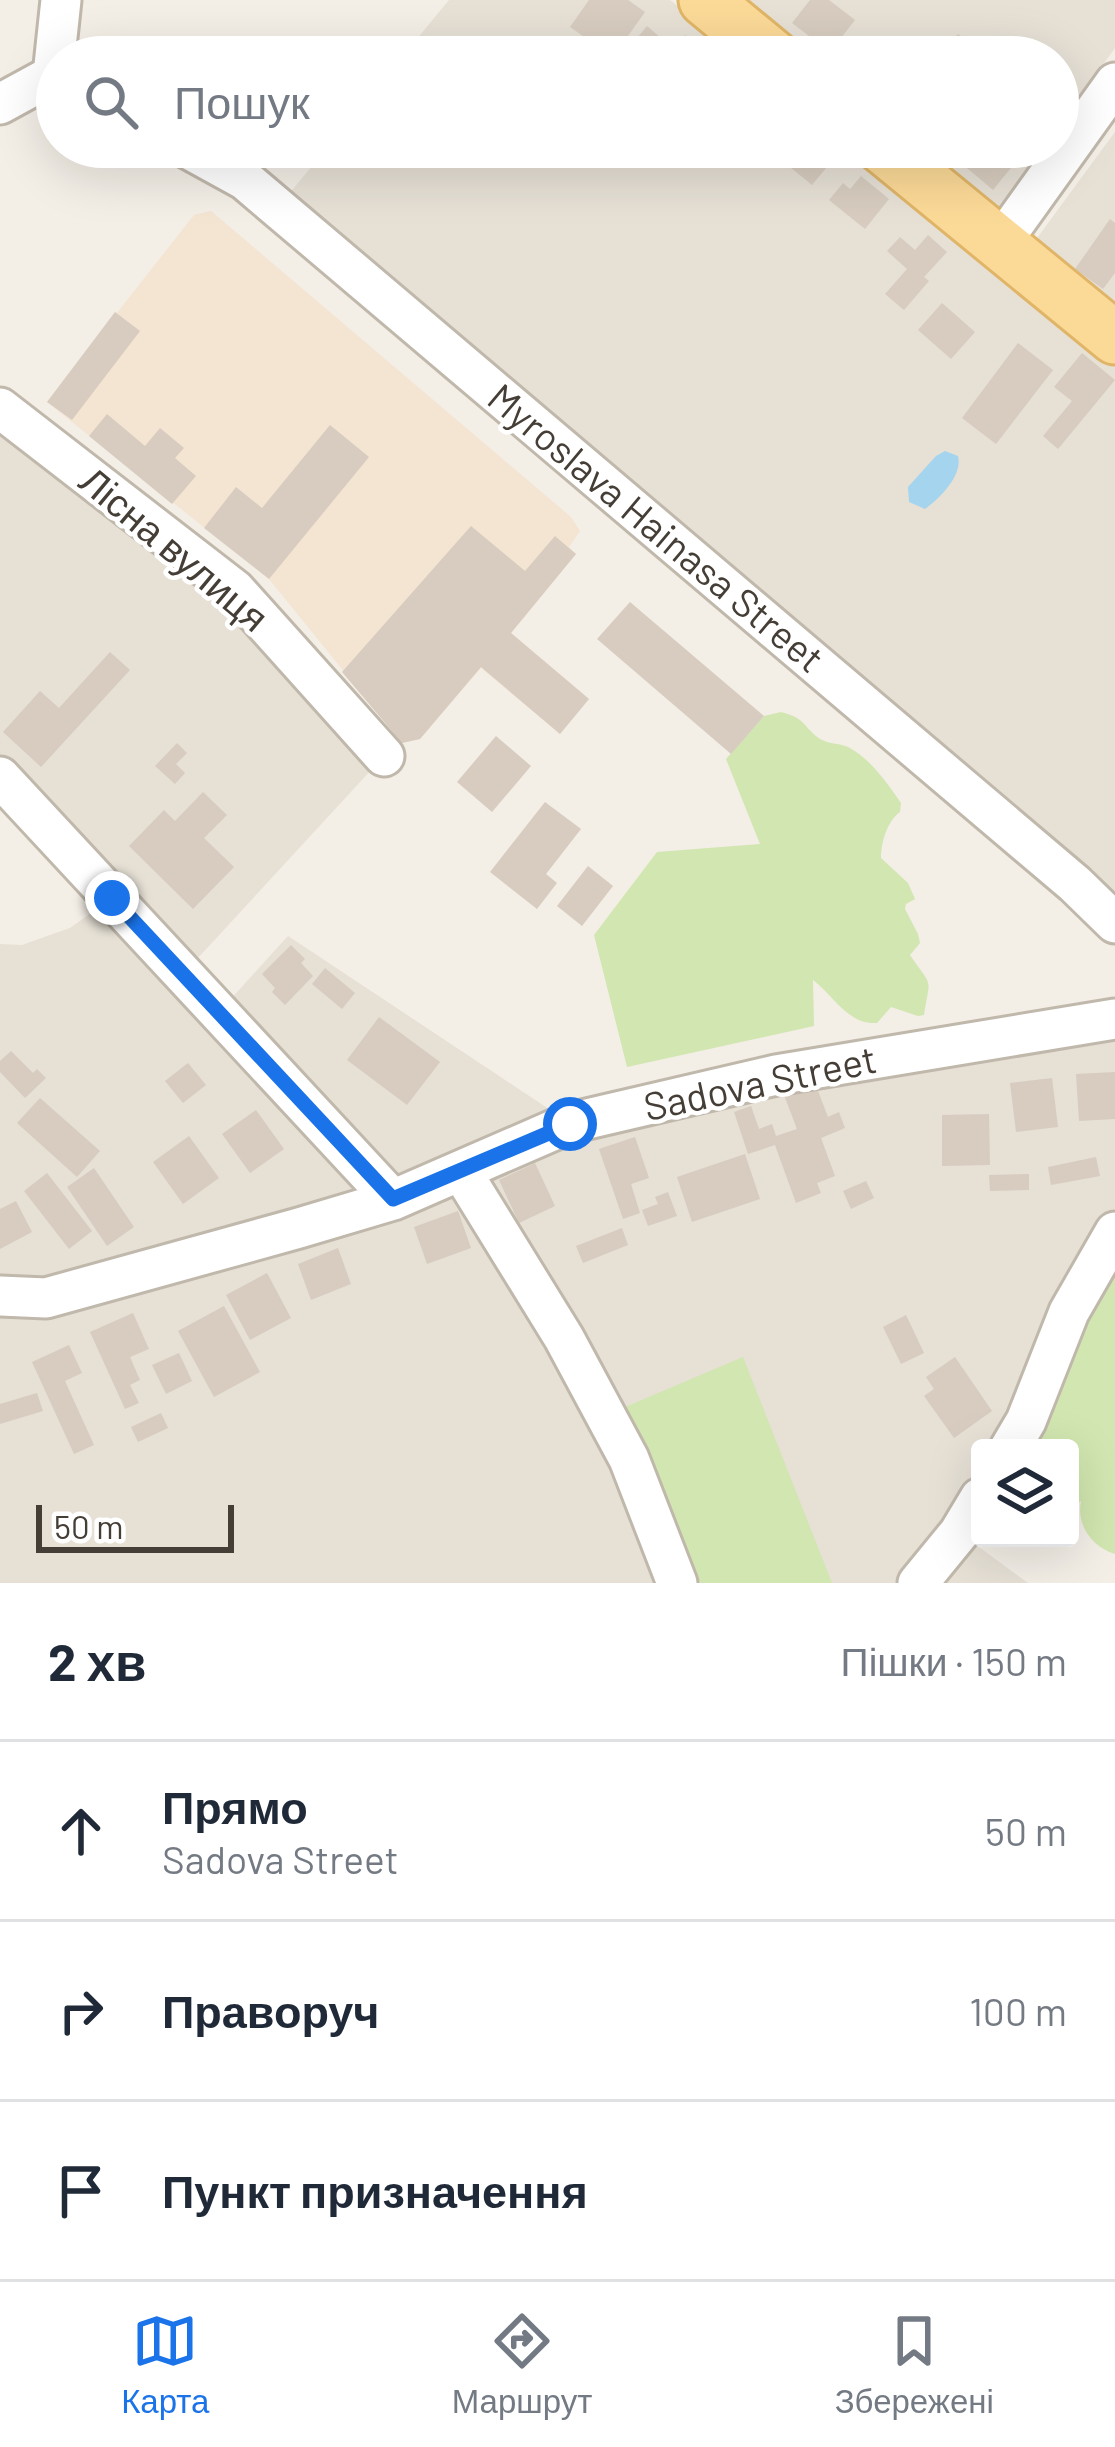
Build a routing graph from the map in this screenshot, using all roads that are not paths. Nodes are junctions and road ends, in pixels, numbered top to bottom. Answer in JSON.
{"nodes":[{"id":1,"x":61,"y":0,"type":"edge"},
{"id":2,"x":705,"y":0,"type":"edge"},
{"id":3,"x":58,"y":36,"type":"edge"},
{"id":4,"x":749,"y":36,"type":"edge"},
{"id":5,"x":1115,"y":83,"type":"edge"},
{"id":6,"x":36,"y":86,"type":"edge"},
{"id":7,"x":0,"y":104,"type":"edge"},
{"id":8,"x":1079,"y":133,"type":"edge"},
{"id":9,"x":223,"y":168,"type":"edge"},
{"id":10,"x":907,"y":168,"type":"edge"},
{"id":11,"x":1054,"y":168,"type":"edge"},
{"id":12,"x":999,"y":245,"type":"junction"},
{"id":13,"x":1115,"y":338,"type":"edge"},
{"id":14,"x":0,"y":408,"type":"edge"},
{"id":15,"x":383,"y":756,"type":"dead end"},
{"id":16,"x":0,"y":777,"type":"edge"},
{"id":17,"x":1115,"y":923,"type":"edge"},
{"id":18,"x":1115,"y":1019,"type":"edge"},
{"id":19,"x":460,"y":1171,"type":"junction"},
{"id":20,"x":393,"y":1199,"type":"junction"},
{"id":21,"x":1115,"y":1232,"type":"edge"},
{"id":22,"x":0,"y":1296,"type":"edge"},
{"id":23,"x":1015,"y":1439,"type":"edge"},
{"id":24,"x":971,"y":1513,"type":"edge"},
{"id":25,"x":677,"y":1583,"type":"edge"},
{"id":26,"x":918,"y":1583,"type":"edge"}],
"edges":[{"from":1,"to":3,"type":"street"},
{"from":2,"to":4,"type":"main road"},
{"from":5,"to":8,"type":"street"},
{"from":6,"to":7,"type":"street"},
{"from":9,"to":17,"type":"street","name":"Myroslava Hainasa Street"},
{"from":10,"to":12,"type":"main road"},
{"from":11,"to":12,"type":"street"},
{"from":12,"to":13,"type":"main road"},
{"from":14,"to":15,"type":"street","name":"Лісна вулиця"},
{"from":16,"to":20,"type":"street"},
{"from":18,"to":19,"type":"street","name":"Sadova Street"},
{"from":19,"to":20,"type":"street","name":"Sadova Street"},
{"from":19,"to":25,"type":"street"},
{"from":20,"to":22,"type":"street","name":"Sadova Street"},
{"from":21,"to":23,"type":"street"},
{"from":24,"to":26,"type":"street"}]}
